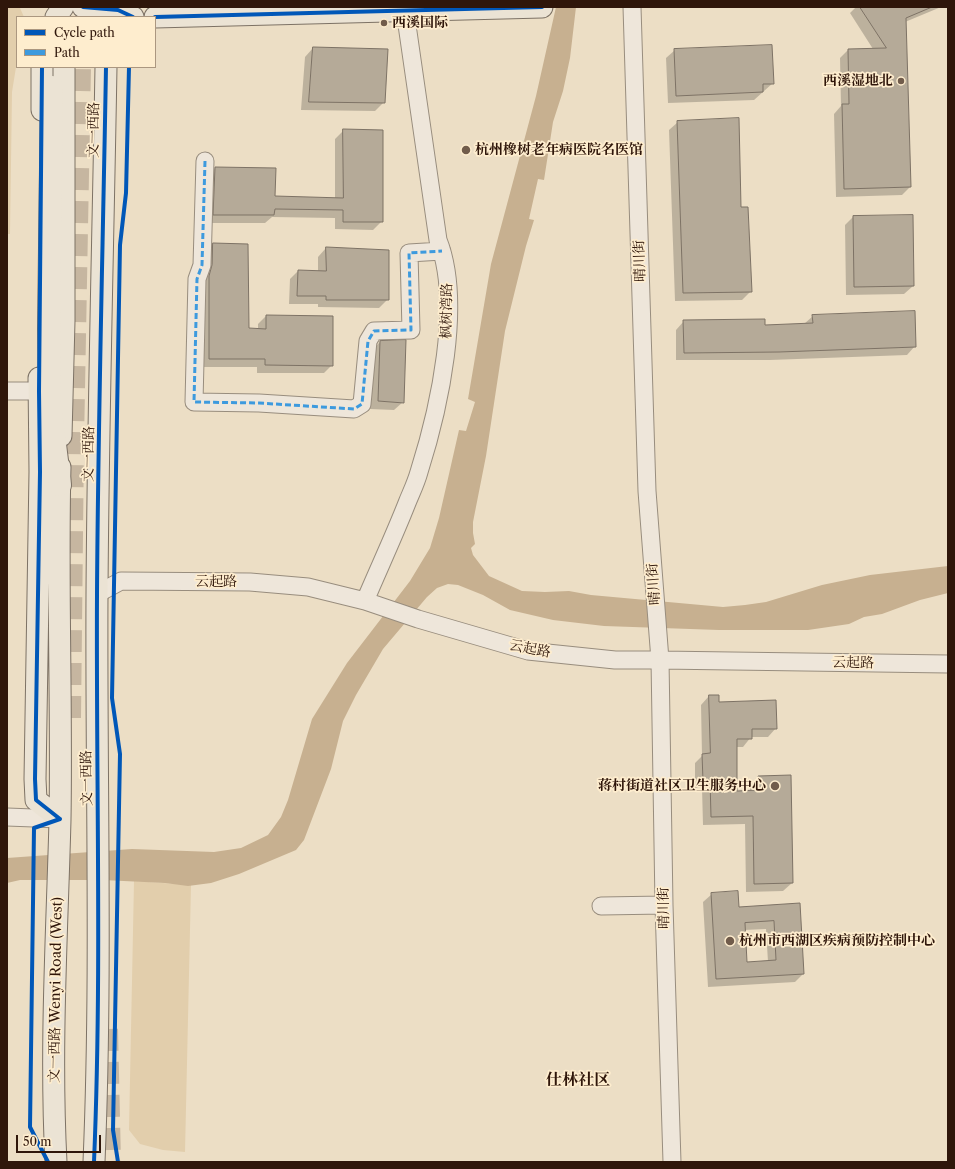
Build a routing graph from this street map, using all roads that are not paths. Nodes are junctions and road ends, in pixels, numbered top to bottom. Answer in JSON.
{"nodes":[{"id":1,"x":64,"y":7,"type":"edge"},
{"id":2,"x":83,"y":7,"type":"edge"},
{"id":3,"x":542,"y":7,"type":"edge"},
{"id":4,"x":632,"y":7,"type":"edge"},
{"id":5,"x":406,"y":11,"type":"junction"},
{"id":6,"x":121,"y":13,"type":"edge"},
{"id":7,"x":57,"y":16,"type":"edge"},
{"id":8,"x":156,"y":17,"type":"edge"},
{"id":9,"x":42,"y":68,"type":"edge"},
{"id":10,"x":64,"y":68,"type":"edge"},
{"id":11,"x":106,"y":68,"type":"edge"},
{"id":12,"x":52,"y":87,"type":"dead end"},
{"id":13,"x":205,"y":161,"type":"dead end"},
{"id":14,"x":442,"y":252,"type":"junction"},
{"id":15,"x":7,"y":390,"type":"edge"},
{"id":16,"x":39,"y":391,"type":"junction"},
{"id":17,"x":60,"y":485,"type":"junction"},
{"id":18,"x":39,"y":540,"type":"junction"},
{"id":19,"x":98,"y":564,"type":"junction"},
{"id":20,"x":121,"y":581,"type":"junction"},
{"id":21,"x":97,"y":594,"type":"junction"},
{"id":22,"x":365,"y":601,"type":"junction"},
{"id":23,"x":60,"y":638,"type":"junction"},
{"id":24,"x":660,"y":660,"type":"junction"},
{"id":25,"x":948,"y":664,"type":"edge"},
{"id":26,"x":7,"y":817,"type":"edge"},
{"id":27,"x":60,"y":819,"type":"junction"},
{"id":28,"x":664,"y":905,"type":"junction"},
{"id":29,"x":601,"y":906,"type":"dead end"},
{"id":30,"x":56,"y":1162,"type":"edge"},
{"id":31,"x":94,"y":1162,"type":"edge"},
{"id":32,"x":672,"y":1162,"type":"edge"}],
"edges":[{"from":1,"to":7,"type":"main road"},
{"from":2,"to":6,"type":"main road"},
{"from":3,"to":5,"type":"main road"},
{"from":4,"to":24,"type":"street","name":"晴川街"},
{"from":5,"to":8,"type":"main road"},
{"from":5,"to":14,"type":"street","name":"枫树湾路"},
{"from":9,"to":16,"type":"main road"},
{"from":10,"to":17,"type":"main road","name":"文一西路"},
{"from":11,"to":19,"type":"main road","name":"文一西路"},
{"from":12,"to":17,"type":"highway"},
{"from":13,"to":14,"type":"street"},
{"from":14,"to":22,"type":"street","name":"枫树湾路"},
{"from":15,"to":16,"type":"street"},
{"from":16,"to":18,"type":"main road"},
{"from":17,"to":23,"type":"main road","name":"文一西路"},
{"from":18,"to":23,"type":"main road"},
{"from":18,"to":27,"type":"main road"},
{"from":19,"to":20,"type":"street"},
{"from":19,"to":21,"type":"main road","name":"文一西路"},
{"from":20,"to":21,"type":"street","name":"云起路"},
{"from":20,"to":22,"type":"street","name":"云起路"},
{"from":21,"to":31,"type":"main road","name":"文一西路"},
{"from":22,"to":24,"type":"street","name":"云起路"},
{"from":23,"to":27,"type":"main road","name":"文一西路"},
{"from":24,"to":25,"type":"street","name":"云起路"},
{"from":24,"to":28,"type":"street","name":"晴川街"},
{"from":26,"to":27,"type":"street"},
{"from":27,"to":30,"type":"main road","name":"文一西路 Wenyi Road (West)"},
{"from":28,"to":29,"type":"street"},
{"from":28,"to":32,"type":"street","name":"晴川街"}]}
